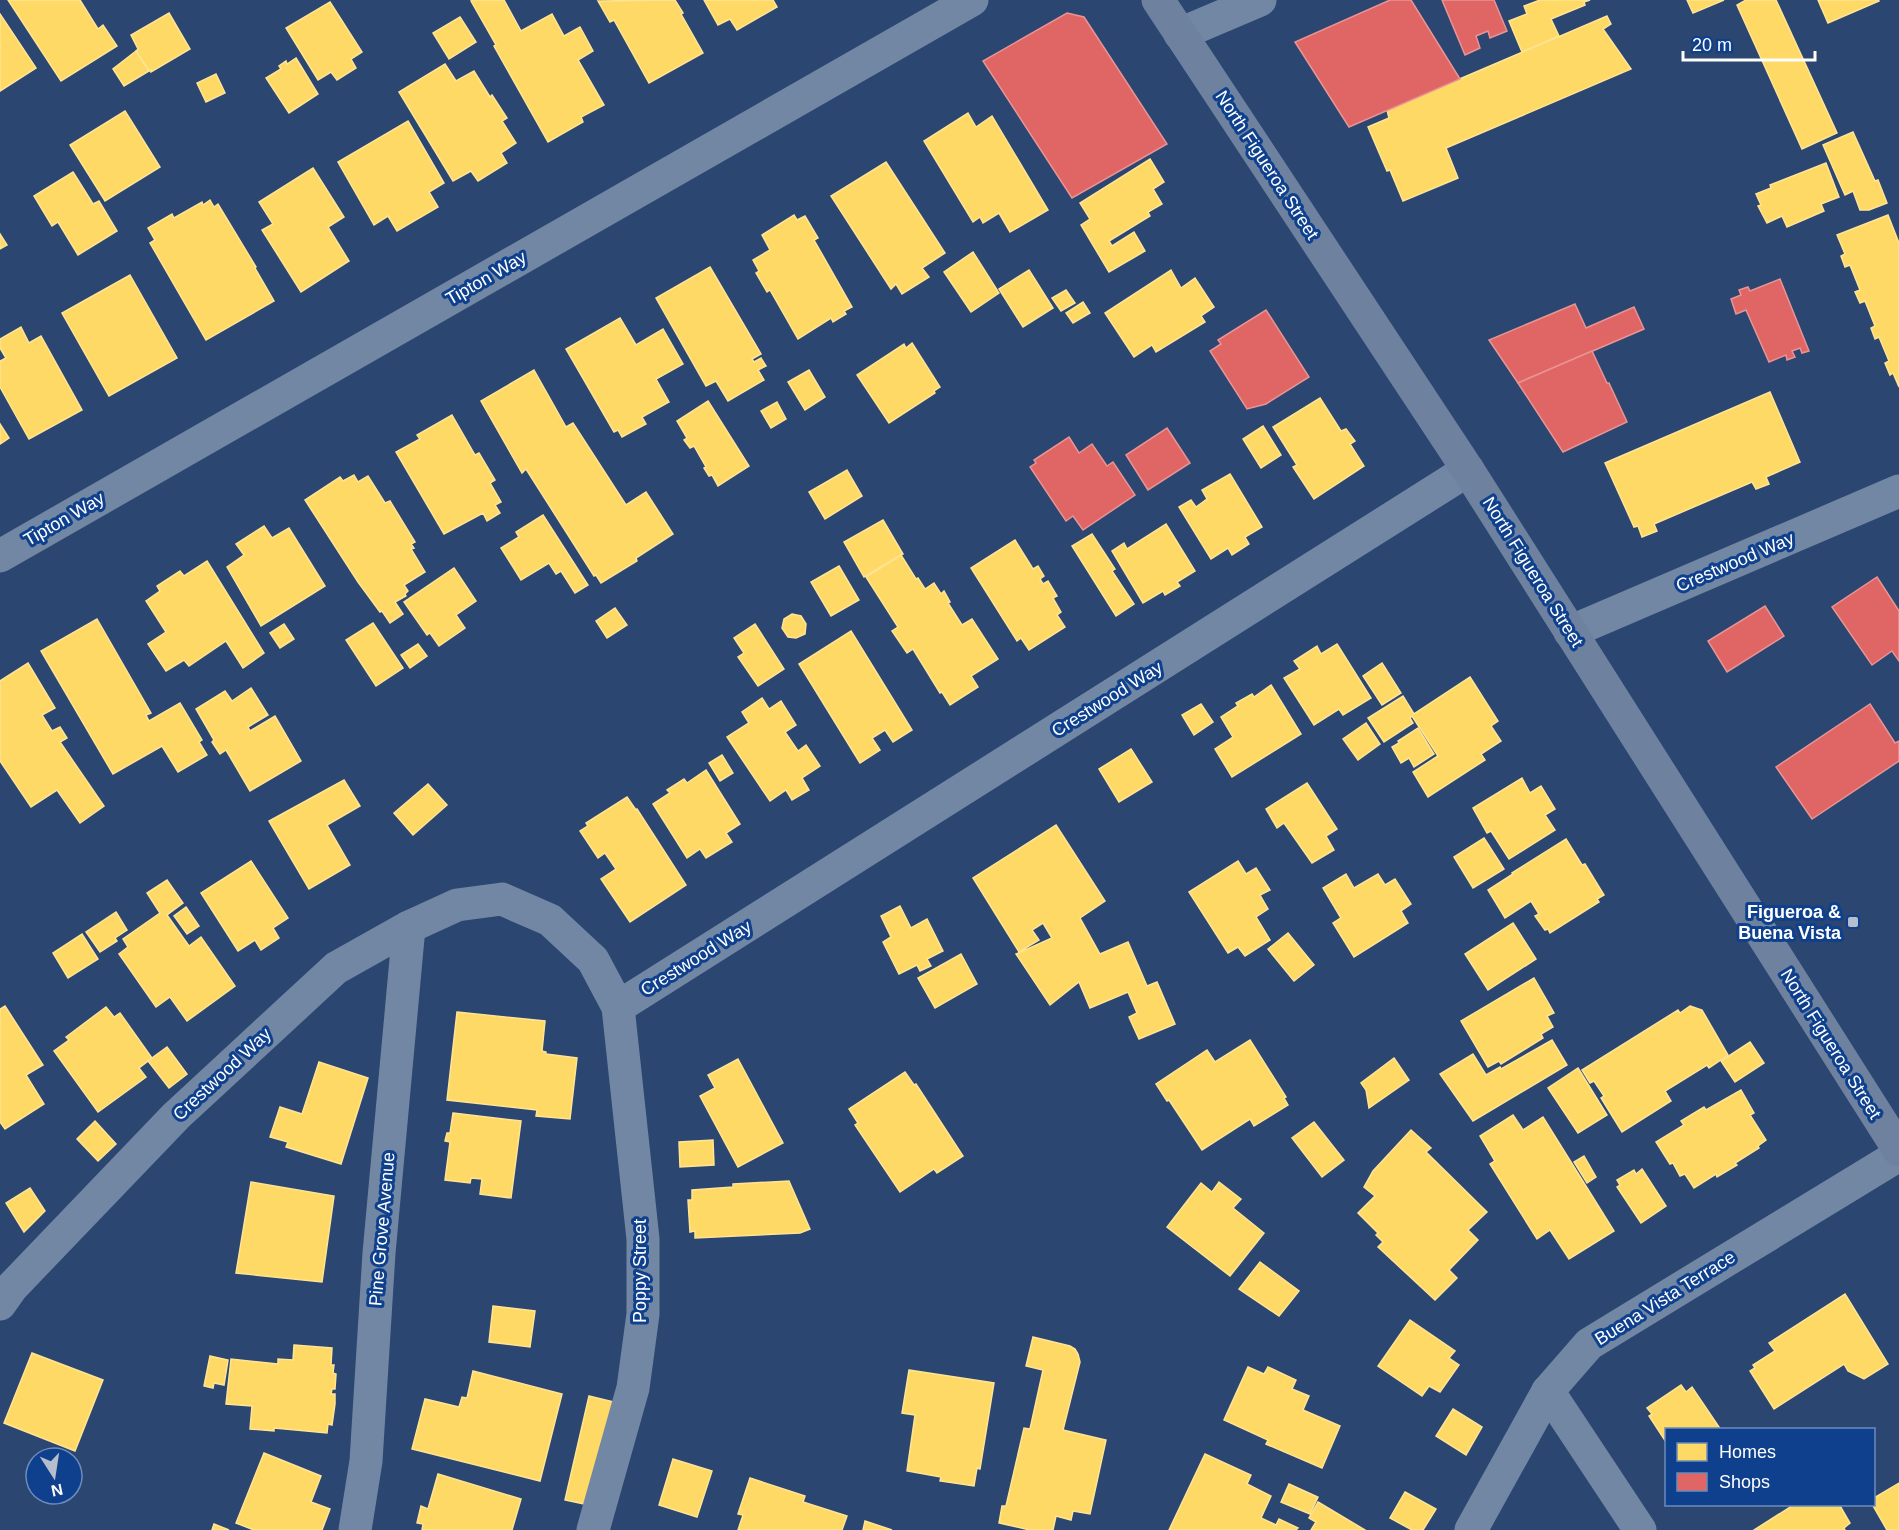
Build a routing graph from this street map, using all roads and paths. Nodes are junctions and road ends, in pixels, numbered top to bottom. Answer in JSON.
{"nodes":[{"id":1,"x":972,"y":0,"type":"edge"},
{"id":2,"x":1158,"y":0,"type":"edge"},
{"id":3,"x":1260,"y":0,"type":"edge"},
{"id":4,"x":1180,"y":34,"type":"junction"},
{"id":5,"x":1468,"y":470,"type":"junction"},
{"id":6,"x":1899,"y":491,"type":"edge"},
{"id":7,"x":0,"y":556,"type":"edge"},
{"id":8,"x":1570,"y":632,"type":"junction"},
{"id":9,"x":409,"y":927,"type":"junction"},
{"id":10,"x":618,"y":1007,"type":"junction"},
{"id":11,"x":1899,"y":1150,"type":"edge"},
{"id":12,"x":1899,"y":1155,"type":"edge"},
{"id":13,"x":0,"y":1304,"type":"edge"},
{"id":14,"x":1548,"y":1391,"type":"junction"},
{"id":15,"x":355,"y":1530,"type":"edge"},
{"id":16,"x":593,"y":1530,"type":"edge"},
{"id":17,"x":1471,"y":1530,"type":"edge"},
{"id":18,"x":1640,"y":1530,"type":"edge"}],
"edges":[{"from":1,"to":7,"type":"street","name":"Tipton Way"},
{"from":2,"to":4,"type":"main road","name":"North Figueroa Street"},
{"from":3,"to":4,"type":"street"},
{"from":4,"to":5,"type":"main road","name":"North Figueroa Street"},
{"from":5,"to":8,"type":"main road","name":"North Figueroa Street"},
{"from":5,"to":10,"type":"street","name":"Crestwood Way"},
{"from":6,"to":8,"type":"street","name":"Crestwood Way"},
{"from":8,"to":11,"type":"main road","name":"North Figueroa Street"},
{"from":9,"to":10,"type":"street","name":"Crestwood Way"},
{"from":9,"to":13,"type":"street","name":"Crestwood Way"},
{"from":9,"to":15,"type":"street","name":"Pine Grove Avenue"},
{"from":10,"to":16,"type":"street","name":"Poppy Street"},
{"from":12,"to":14,"type":"street","name":"Buena Vista Terrace"},
{"from":14,"to":17,"type":"street","name":"Buena Vista Terrace"},
{"from":14,"to":18,"type":"street"}]}
